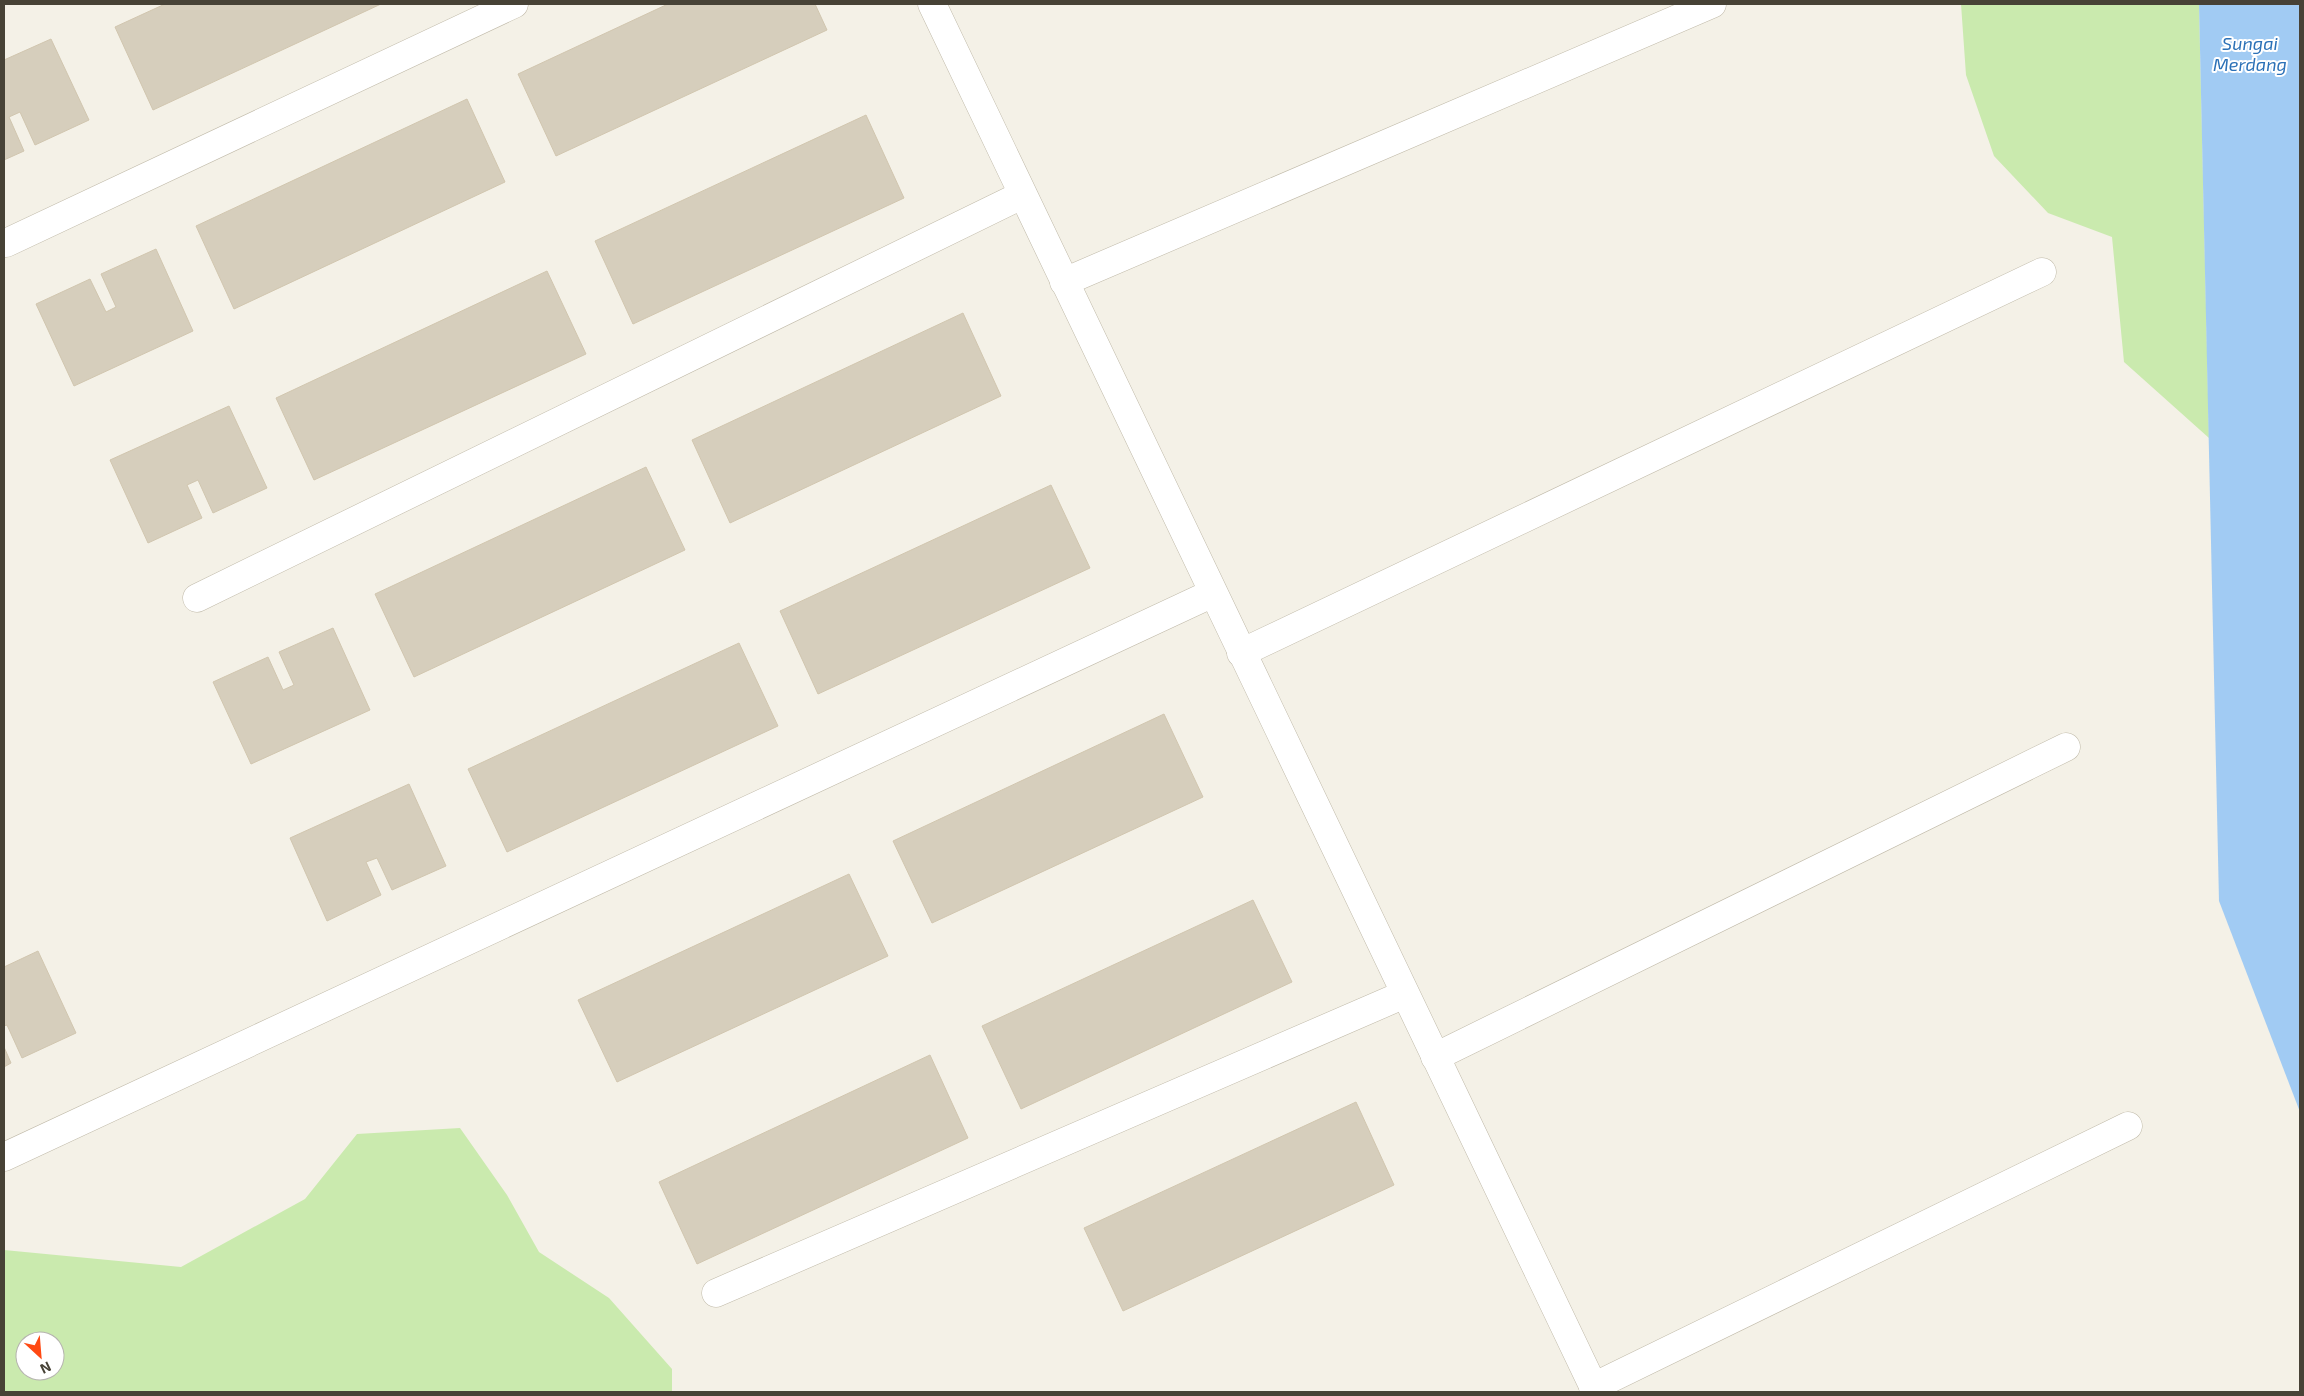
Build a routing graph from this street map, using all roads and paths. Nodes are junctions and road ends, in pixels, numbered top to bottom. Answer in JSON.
{"nodes":[{"id":1,"x":514,"y":4,"type":"edge"},
{"id":2,"x":932,"y":4,"type":"edge"},
{"id":3,"x":1712,"y":4,"type":"edge"},
{"id":4,"x":1022,"y":195,"type":"junction"},
{"id":5,"x":6,"y":243,"type":"dead end"},
{"id":6,"x":2042,"y":272,"type":"dead end"},
{"id":7,"x":1064,"y":282,"type":"junction"},
{"id":8,"x":1213,"y":593,"type":"junction"},
{"id":9,"x":197,"y":598,"type":"dead end"},
{"id":10,"x":1241,"y":653,"type":"junction"},
{"id":11,"x":2066,"y":748,"type":"dead end"},
{"id":12,"x":1405,"y":994,"type":"junction"},
{"id":13,"x":1435,"y":1057,"type":"junction"},
{"id":14,"x":2128,"y":1126,"type":"dead end"},
{"id":15,"x":4,"y":1157,"type":"edge"},
{"id":16,"x":716,"y":1293,"type":"dead end"},
{"id":17,"x":1595,"y":1390,"type":"edge"}],
"edges":[{"from":1,"to":5,"type":"street"},
{"from":2,"to":4,"type":"street"},
{"from":3,"to":7,"type":"street"},
{"from":4,"to":7,"type":"street"},
{"from":4,"to":9,"type":"street"},
{"from":6,"to":10,"type":"street"},
{"from":7,"to":8,"type":"street"},
{"from":8,"to":10,"type":"street"},
{"from":8,"to":15,"type":"street"},
{"from":10,"to":12,"type":"street"},
{"from":11,"to":13,"type":"street"},
{"from":12,"to":13,"type":"street"},
{"from":12,"to":16,"type":"street"},
{"from":13,"to":17,"type":"street"},
{"from":14,"to":17,"type":"street"}]}
